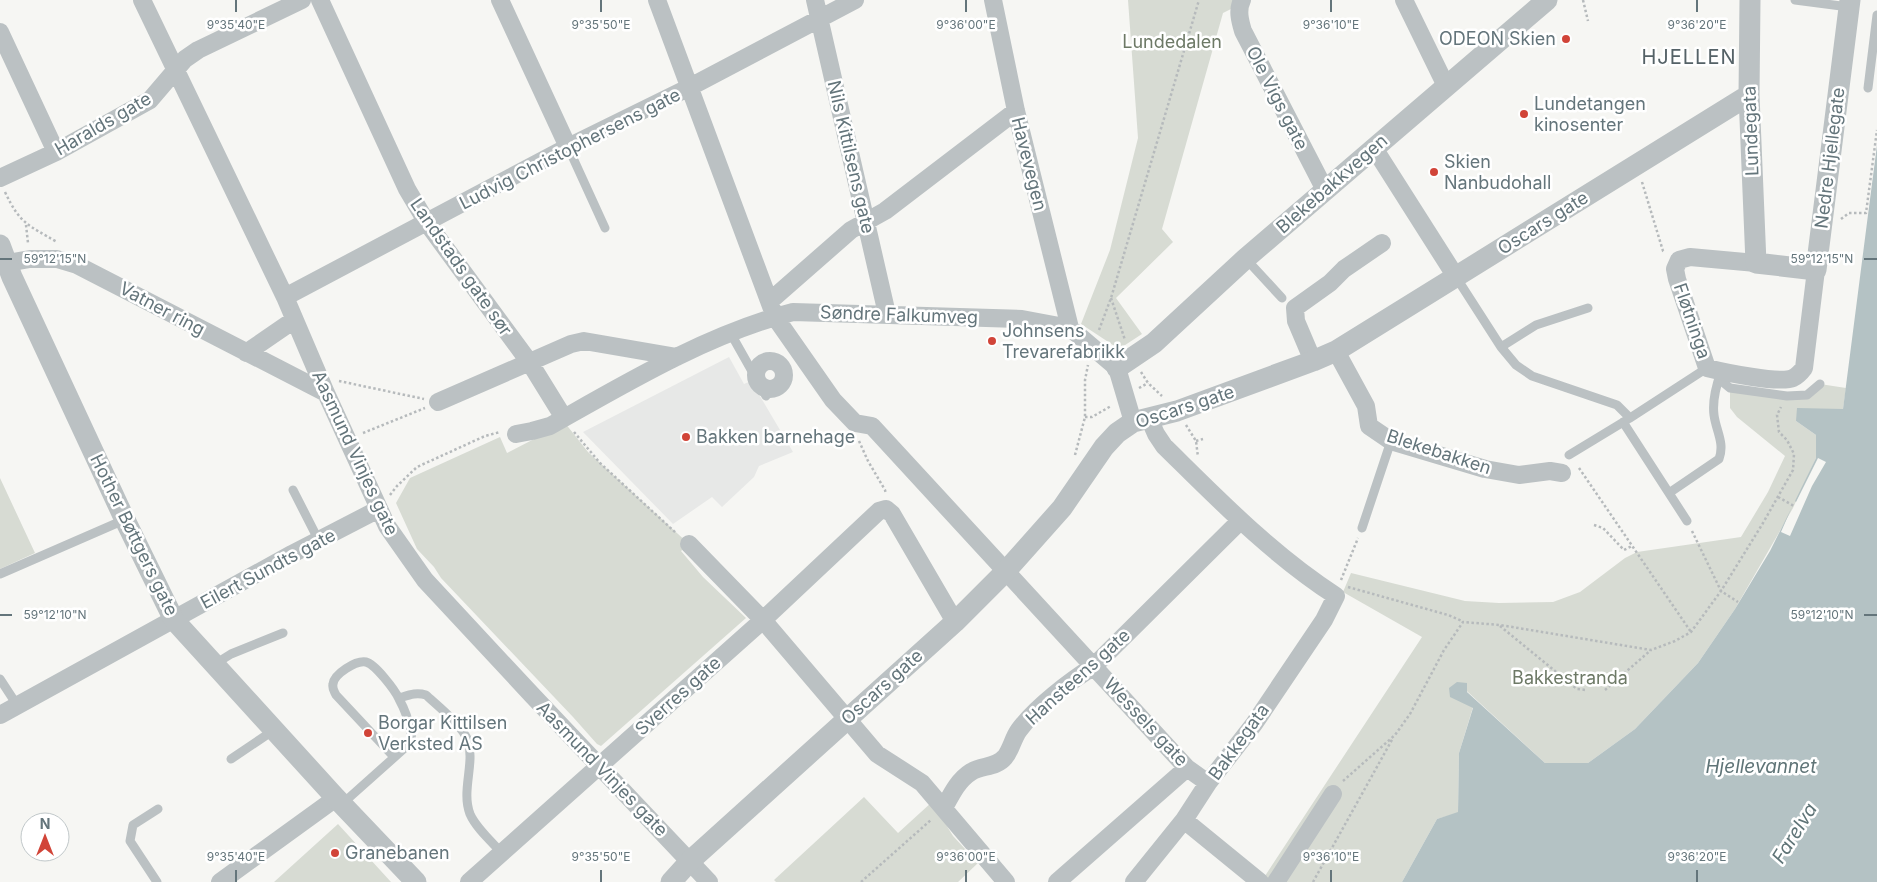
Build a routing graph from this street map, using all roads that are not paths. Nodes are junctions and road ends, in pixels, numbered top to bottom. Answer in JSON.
{"nodes":[{"id":1,"x":142,"y":0,"type":"edge"},
{"id":2,"x":302,"y":0,"type":"edge"},
{"id":3,"x":320,"y":0,"type":"edge"},
{"id":4,"x":500,"y":0,"type":"edge"},
{"id":5,"x":657,"y":0,"type":"edge"},
{"id":6,"x":815,"y":0,"type":"edge"},
{"id":7,"x":855,"y":0,"type":"edge"},
{"id":8,"x":993,"y":0,"type":"edge"},
{"id":9,"x":1404,"y":0,"type":"edge"},
{"id":10,"x":1547,"y":0,"type":"edge"},
{"id":11,"x":1750,"y":0,"type":"edge"},
{"id":12,"x":1795,"y":0,"type":"edge"},
{"id":13,"x":1241,"y":1,"type":"edge"},
{"id":14,"x":1849,"y":3,"type":"edge"},
{"id":15,"x":1877,"y":15,"type":"edge"},
{"id":16,"x":819,"y":19,"type":"junction"},
{"id":17,"x":0,"y":32,"type":"edge"},
{"id":18,"x":176,"y":71,"type":"junction"},
{"id":19,"x":690,"y":86,"type":"junction"},
{"id":20,"x":1446,"y":86,"type":"junction"},
{"id":21,"x":1868,"y":88,"type":"dead end"},
{"id":22,"x":1749,"y":95,"type":"junction"},
{"id":23,"x":1016,"y":111,"type":"junction"},
{"id":24,"x":568,"y":148,"type":"junction"},
{"id":25,"x":1374,"y":148,"type":"junction"},
{"id":26,"x":56,"y":152,"type":"junction"},
{"id":27,"x":2,"y":183,"type":"edge"},
{"id":28,"x":1325,"y":190,"type":"junction"},
{"id":29,"x":866,"y":220,"type":"junction"},
{"id":30,"x":427,"y":223,"type":"junction"},
{"id":31,"x":605,"y":228,"type":"dead end"},
{"id":32,"x":1382,"y":243,"type":"dead end"},
{"id":33,"x":1245,"y":259,"type":"junction"},
{"id":34,"x":1756,"y":263,"type":"junction"},
{"id":35,"x":5,"y":267,"type":"edge"},
{"id":36,"x":1816,"y":270,"type":"junction"},
{"id":37,"x":1456,"y":277,"type":"junction"},
{"id":38,"x":284,"y":297,"type":"junction"},
{"id":39,"x":1282,"y":298,"type":"dead end"},
{"id":40,"x":1588,"y":308,"type":"dead end"},
{"id":41,"x":772,"y":309,"type":"junction"},
{"id":42,"x":888,"y":314,"type":"junction"},
{"id":43,"x":294,"y":320,"type":"junction"},
{"id":44,"x":1070,"y":328,"type":"junction"},
{"id":45,"x":731,"y":334,"type":"junction"},
{"id":46,"x":1501,"y":347,"type":"junction"},
{"id":47,"x":1336,"y":351,"type":"junction"},
{"id":48,"x":246,"y":353,"type":"junction"},
{"id":49,"x":677,"y":357,"type":"junction"},
{"id":50,"x":1314,"y":361,"type":"junction"},
{"id":51,"x":530,"y":363,"type":"junction"},
{"id":52,"x":1127,"y":368,"type":"junction"},
{"id":53,"x":1716,"y":373,"type":"junction"},
{"id":54,"x":1799,"y":374,"type":"joint"},
{"id":55,"x":1820,"y":384,"type":"dead end"},
{"id":56,"x":323,"y":385,"type":"junction"},
{"id":57,"x":766,"y":396,"type":"dead end"},
{"id":58,"x":438,"y":402,"type":"road end"},
{"id":59,"x":564,"y":418,"type":"junction"},
{"id":60,"x":1141,"y":420,"type":"junction"},
{"id":61,"x":1627,"y":420,"type":"junction"},
{"id":62,"x":516,"y":434,"type":"road end"},
{"id":63,"x":1391,"y":441,"type":"junction"},
{"id":64,"x":1569,"y":454,"type":"road end"},
{"id":65,"x":1562,"y":473,"type":"dead end"},
{"id":66,"x":293,"y":490,"type":"dead end"},
{"id":67,"x":1669,"y":493,"type":"junction"},
{"id":68,"x":379,"y":509,"type":"junction"},
{"id":69,"x":125,"y":520,"type":"junction"},
{"id":70,"x":1240,"y":521,"type":"junction"},
{"id":71,"x":1687,"y":521,"type":"road end"},
{"id":72,"x":1362,"y":528,"type":"road end"},
{"id":73,"x":319,"y":541,"type":"junction"},
{"id":74,"x":689,"y":544,"type":"road end"},
{"id":75,"x":1006,"y":571,"type":"junction"},
{"id":76,"x":0,"y":574,"type":"edge"},
{"id":77,"x":174,"y":620,"type":"junction"},
{"id":78,"x":763,"y":620,"type":"junction"},
{"id":79,"x":955,"y":622,"type":"junction"},
{"id":80,"x":283,"y":633,"type":"dead end"},
{"id":81,"x":215,"y":664,"type":"junction"},
{"id":82,"x":1094,"y":666,"type":"junction"},
{"id":83,"x":0,"y":679,"type":"edge"},
{"id":84,"x":399,"y":698,"type":"junction"},
{"id":85,"x":17,"y":705,"type":"junction"},
{"id":86,"x":0,"y":715,"type":"edge"},
{"id":87,"x":847,"y":718,"type":"junction"},
{"id":88,"x":275,"y":730,"type":"junction"},
{"id":89,"x":394,"y":757,"type":"junction"},
{"id":90,"x":231,"y":759,"type":"dead end"},
{"id":91,"x":600,"y":765,"type":"junction"},
{"id":92,"x":1187,"y":768,"type":"junction"},
{"id":93,"x":1208,"y":783,"type":"junction"},
{"id":94,"x":1333,"y":794,"type":"road end"},
{"id":95,"x":339,"y":801,"type":"junction"},
{"id":96,"x":944,"y":808,"type":"junction"},
{"id":97,"x":158,"y":809,"type":"dead end"},
{"id":98,"x":1184,"y":820,"type":"junction"},
{"id":99,"x":502,"y":853,"type":"junction"},
{"id":100,"x":690,"y":861,"type":"junction"},
{"id":101,"x":157,"y":882,"type":"edge"},
{"id":102,"x":220,"y":882,"type":"edge"},
{"id":103,"x":416,"y":882,"type":"edge"},
{"id":104,"x":470,"y":882,"type":"edge"},
{"id":105,"x":671,"y":882,"type":"edge"},
{"id":106,"x":710,"y":882,"type":"edge"},
{"id":107,"x":1006,"y":882,"type":"edge"},
{"id":108,"x":1057,"y":882,"type":"edge"},
{"id":109,"x":1134,"y":882,"type":"edge"},
{"id":110,"x":1260,"y":882,"type":"edge"},
{"id":111,"x":1276,"y":882,"type":"edge"}],
"edges":[{"from":1,"to":18,"type":"street","name":"Aasmund Vinjes gate"},
{"from":2,"to":18,"type":"street","name":"Haralds gate"},
{"from":3,"to":30,"type":"street","name":"Landstads gate sør"},
{"from":4,"to":24,"type":"street"},
{"from":5,"to":19,"type":"street"},
{"from":6,"to":16,"type":"street","name":"Nils Kittilsens gate"},
{"from":7,"to":16,"type":"street","name":"Ludvig Christophersens gate"},
{"from":8,"to":23,"type":"street","name":"Havevegen"},
{"from":9,"to":20,"type":"street"},
{"from":10,"to":20,"type":"street","name":"Blekebakkvegen"},
{"from":11,"to":22,"type":"street","name":"Lundegata"},
{"from":12,"to":14,"type":"lane"},
{"from":13,"to":28,"type":"street","name":"Ole Vigs gate"},
{"from":14,"to":36,"type":"street","name":"Nedre Hjellegate"},
{"from":15,"to":21,"type":"lane"},
{"from":16,"to":19,"type":"street","name":"Ludvig Christophersens gate"},
{"from":16,"to":29,"type":"street","name":"Nils Kittilsens gate"},
{"from":17,"to":26,"type":"street"},
{"from":18,"to":26,"type":"street","name":"Haralds gate"},
{"from":18,"to":38,"type":"street","name":"Aasmund Vinjes gate"},
{"from":19,"to":24,"type":"street","name":"Ludvig Christophersens gate"},
{"from":19,"to":41,"type":"street"},
{"from":20,"to":25,"type":"street","name":"Blekebakkvegen"},
{"from":22,"to":34,"type":"street","name":"Lundegata"},
{"from":22,"to":37,"type":"street","name":"Oscars gate"},
{"from":23,"to":29,"type":"street"},
{"from":23,"to":44,"type":"street","name":"Havevegen"},
{"from":24,"to":30,"type":"street","name":"Ludvig Christophersens gate"},
{"from":24,"to":31,"type":"lane"},
{"from":25,"to":28,"type":"street","name":"Blekebakkvegen"},
{"from":25,"to":37,"type":"street"},
{"from":26,"to":27,"type":"street","name":"Haralds gate"},
{"from":28,"to":33,"type":"street","name":"Blekebakkvegen"},
{"from":29,"to":41,"type":"street"},
{"from":29,"to":42,"type":"street","name":"Nils Kittilsens gate"},
{"from":30,"to":38,"type":"street","name":"Ludvig Christophersens gate"},
{"from":30,"to":51,"type":"street","name":"Landstads gate sør"},
{"from":32,"to":50,"type":"street"},
{"from":33,"to":39,"type":"lane"},
{"from":33,"to":52,"type":"street","name":"Blekebakkvegen"},
{"from":34,"to":36,"type":"street"},
{"from":34,"to":53,"type":"street","name":"Fløtninga"},
{"from":35,"to":48,"type":"street","name":"Vatner ring"},
{"from":35,"to":69,"type":"street","name":"Hother Bøttgers gate"},
{"from":36,"to":54,"type":"street","name":"Nedre Hjellegate"},
{"from":37,"to":46,"type":"lane"},
{"from":37,"to":47,"type":"street","name":"Oscars gate"},
{"from":38,"to":43,"type":"street","name":"Aasmund Vinjes gate"},
{"from":40,"to":46,"type":"lane"},
{"from":41,"to":42,"type":"street","name":"Søndre Falkumveg"},
{"from":41,"to":45,"type":"street","name":"Søndre Falkumveg"},
{"from":41,"to":75,"type":"street","name":"Wessels gate"},
{"from":42,"to":44,"type":"street","name":"Søndre Falkumveg"},
{"from":43,"to":48,"type":"street"},
{"from":43,"to":56,"type":"street","name":"Aasmund Vinjes gate"},
{"from":44,"to":52,"type":"street","name":"Søndre Falkumveg"},
{"from":45,"to":49,"type":"street","name":"Søndre Falkumveg"},
{"from":45,"to":57,"type":"lane"},
{"from":46,"to":61,"type":"lane"},
{"from":47,"to":50,"type":"street","name":"Oscars gate"},
{"from":47,"to":63,"type":"street","name":"Blekebakken"},
{"from":48,"to":56,"type":"street","name":"Vatner ring"},
{"from":49,"to":51,"type":"street"},
{"from":49,"to":59,"type":"street","name":"Søndre Falkumveg"},
{"from":50,"to":60,"type":"street","name":"Oscars gate"},
{"from":51,"to":58,"type":"street"},
{"from":51,"to":59,"type":"street","name":"Landstads gate sør"},
{"from":52,"to":60,"type":"street"},
{"from":53,"to":54,"type":"street","name":"Fløtninga"},
{"from":53,"to":55,"type":"lane","name":"Fløtninga"},
{"from":53,"to":61,"type":"lane"},
{"from":53,"to":67,"type":"lane"},
{"from":56,"to":68,"type":"street","name":"Aasmund Vinjes gate"},
{"from":59,"to":62,"type":"street","name":"Søndre Falkumveg"},
{"from":60,"to":70,"type":"street"},
{"from":60,"to":75,"type":"street","name":"Oscars gate"},
{"from":61,"to":64,"type":"lane"},
{"from":61,"to":67,"type":"lane"},
{"from":63,"to":65,"type":"street","name":"Blekebakken"},
{"from":63,"to":72,"type":"lane"},
{"from":66,"to":73,"type":"lane"},
{"from":67,"to":71,"type":"lane"},
{"from":68,"to":73,"type":"street","name":"Eilert Sundts gate"},
{"from":68,"to":91,"type":"street","name":"Aasmund Vinjes gate"},
{"from":69,"to":76,"type":"lane"},
{"from":69,"to":77,"type":"street","name":"Hother Bøttgers gate"},
{"from":70,"to":82,"type":"street","name":"Hansteens gate"},
{"from":70,"to":93,"type":"street","name":"Bakkegata"},
{"from":73,"to":77,"type":"street","name":"Eilert Sundts gate"},
{"from":74,"to":78,"type":"street"},
{"from":75,"to":79,"type":"street","name":"Oscars gate"},
{"from":75,"to":82,"type":"street","name":"Wessels gate"},
{"from":77,"to":81,"type":"street","name":"Hother Bøttgers gate"},
{"from":77,"to":85,"type":"street","name":"Eilert Sundts gate"},
{"from":78,"to":79,"type":"street","name":"Sverres gate"},
{"from":78,"to":87,"type":"street"},
{"from":78,"to":91,"type":"street","name":"Sverres gate"},
{"from":79,"to":87,"type":"street","name":"Oscars gate"},
{"from":80,"to":81,"type":"lane"},
{"from":81,"to":88,"type":"street","name":"Hother Bøttgers gate"},
{"from":82,"to":92,"type":"street","name":"Wessels gate"},
{"from":82,"to":96,"type":"street","name":"Hansteens gate"},
{"from":83,"to":85,"type":"lane"},
{"from":84,"to":89,"type":"lane"},
{"from":84,"to":89,"type":"lane"},
{"from":84,"to":99,"type":"lane"},
{"from":85,"to":86,"type":"street","name":"Eilert Sundts gate"},
{"from":87,"to":96,"type":"street"},
{"from":87,"to":100,"type":"street","name":"Oscars gate"},
{"from":88,"to":90,"type":"lane"},
{"from":88,"to":95,"type":"street","name":"Hother Bøttgers gate"},
{"from":89,"to":95,"type":"lane"},
{"from":91,"to":99,"type":"street","name":"Sverres gate"},
{"from":91,"to":100,"type":"street","name":"Aasmund Vinjes gate"},
{"from":92,"to":93,"type":"street","name":"Wessels gate"},
{"from":92,"to":108,"type":"street"},
{"from":93,"to":98,"type":"street","name":"Bakkegata"},
{"from":94,"to":111,"type":"street"},
{"from":95,"to":102,"type":"street"},
{"from":95,"to":103,"type":"street","name":"Hother Bøttgers gate"},
{"from":96,"to":107,"type":"street"},
{"from":97,"to":101,"type":"lane"},
{"from":98,"to":109,"type":"street","name":"Bakkegata"},
{"from":98,"to":110,"type":"street"},
{"from":99,"to":104,"type":"street","name":"Sverres gate"},
{"from":100,"to":105,"type":"street","name":"Oscars gate"},
{"from":100,"to":106,"type":"street","name":"Aasmund Vinjes gate"}]}
